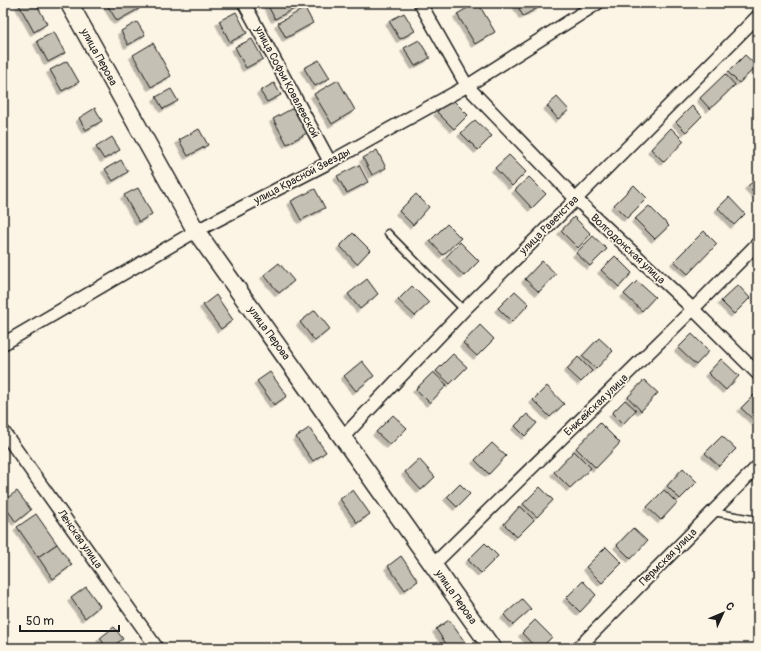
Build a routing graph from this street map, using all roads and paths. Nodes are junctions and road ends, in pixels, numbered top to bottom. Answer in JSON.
{"nodes":[{"id":1,"x":69,"y":3,"type":"edge"},
{"id":2,"x":244,"y":3,"type":"edge"},
{"id":3,"x":420,"y":3,"type":"edge"},
{"id":4,"x":598,"y":3,"type":"edge"},
{"id":5,"x":758,"y":16,"type":"edge"},
{"id":6,"x":467,"y":86,"type":"junction"},
{"id":7,"x":330,"y":162,"type":"junction"},
{"id":8,"x":576,"y":199,"type":"junction"},
{"id":9,"x":196,"y":231,"type":"junction"},
{"id":10,"x":388,"y":233,"type":"dead end"},
{"id":11,"x":758,"y":243,"type":"edge"},
{"id":12,"x":464,"y":310,"type":"junction"},
{"id":13,"x":693,"y":310,"type":"junction"},
{"id":14,"x":3,"y":344,"type":"edge"},
{"id":15,"x":758,"y":374,"type":"edge"},
{"id":16,"x":3,"y":431,"type":"edge"},
{"id":17,"x":343,"y":437,"type":"junction"},
{"id":18,"x":758,"y":466,"type":"edge"},
{"id":19,"x":713,"y":512,"type":"junction"},
{"id":20,"x":758,"y":520,"type":"edge"},
{"id":21,"x":433,"y":565,"type":"junction"},
{"id":22,"x":152,"y":646,"type":"edge"},
{"id":23,"x":492,"y":648,"type":"edge"},
{"id":24,"x":578,"y":648,"type":"edge"}],
"edges":[{"from":1,"to":9,"type":"main road","name":"улица Перова"},
{"from":2,"to":7,"type":"street","name":"улица Софьи Ковалевской"},
{"from":3,"to":6,"type":"street","name":"Волгодонская улица"},
{"from":4,"to":6,"type":"street","name":"улица Красной Звезды"},
{"from":5,"to":8,"type":"street","name":"улица Равенства"},
{"from":6,"to":7,"type":"street","name":"улица Красной Звезды"},
{"from":6,"to":8,"type":"street","name":"Волгодонская улица"},
{"from":7,"to":9,"type":"street","name":"улица Красной Звезды"},
{"from":8,"to":12,"type":"street","name":"улица Равенства"},
{"from":8,"to":13,"type":"street","name":"Волгодонская улица"},
{"from":9,"to":14,"type":"street","name":"улица Красной Звезды"},
{"from":9,"to":17,"type":"main road","name":"улица Перова"},
{"from":10,"to":12,"type":"lane"},
{"from":11,"to":13,"type":"street","name":"Енисейская улица"},
{"from":12,"to":17,"type":"street","name":"улица Равенства"},
{"from":13,"to":15,"type":"street","name":"Волгодонская улица"},
{"from":13,"to":21,"type":"street","name":"Енисейская улица"},
{"from":16,"to":22,"type":"street","name":"Ленская улица"},
{"from":17,"to":21,"type":"main road","name":"улица Перова"},
{"from":18,"to":19,"type":"street","name":"Пермская улица"},
{"from":19,"to":20,"type":"lane"},
{"from":19,"to":24,"type":"street","name":"Пермская улица"},
{"from":21,"to":23,"type":"main road","name":"улица Перова"}]}
